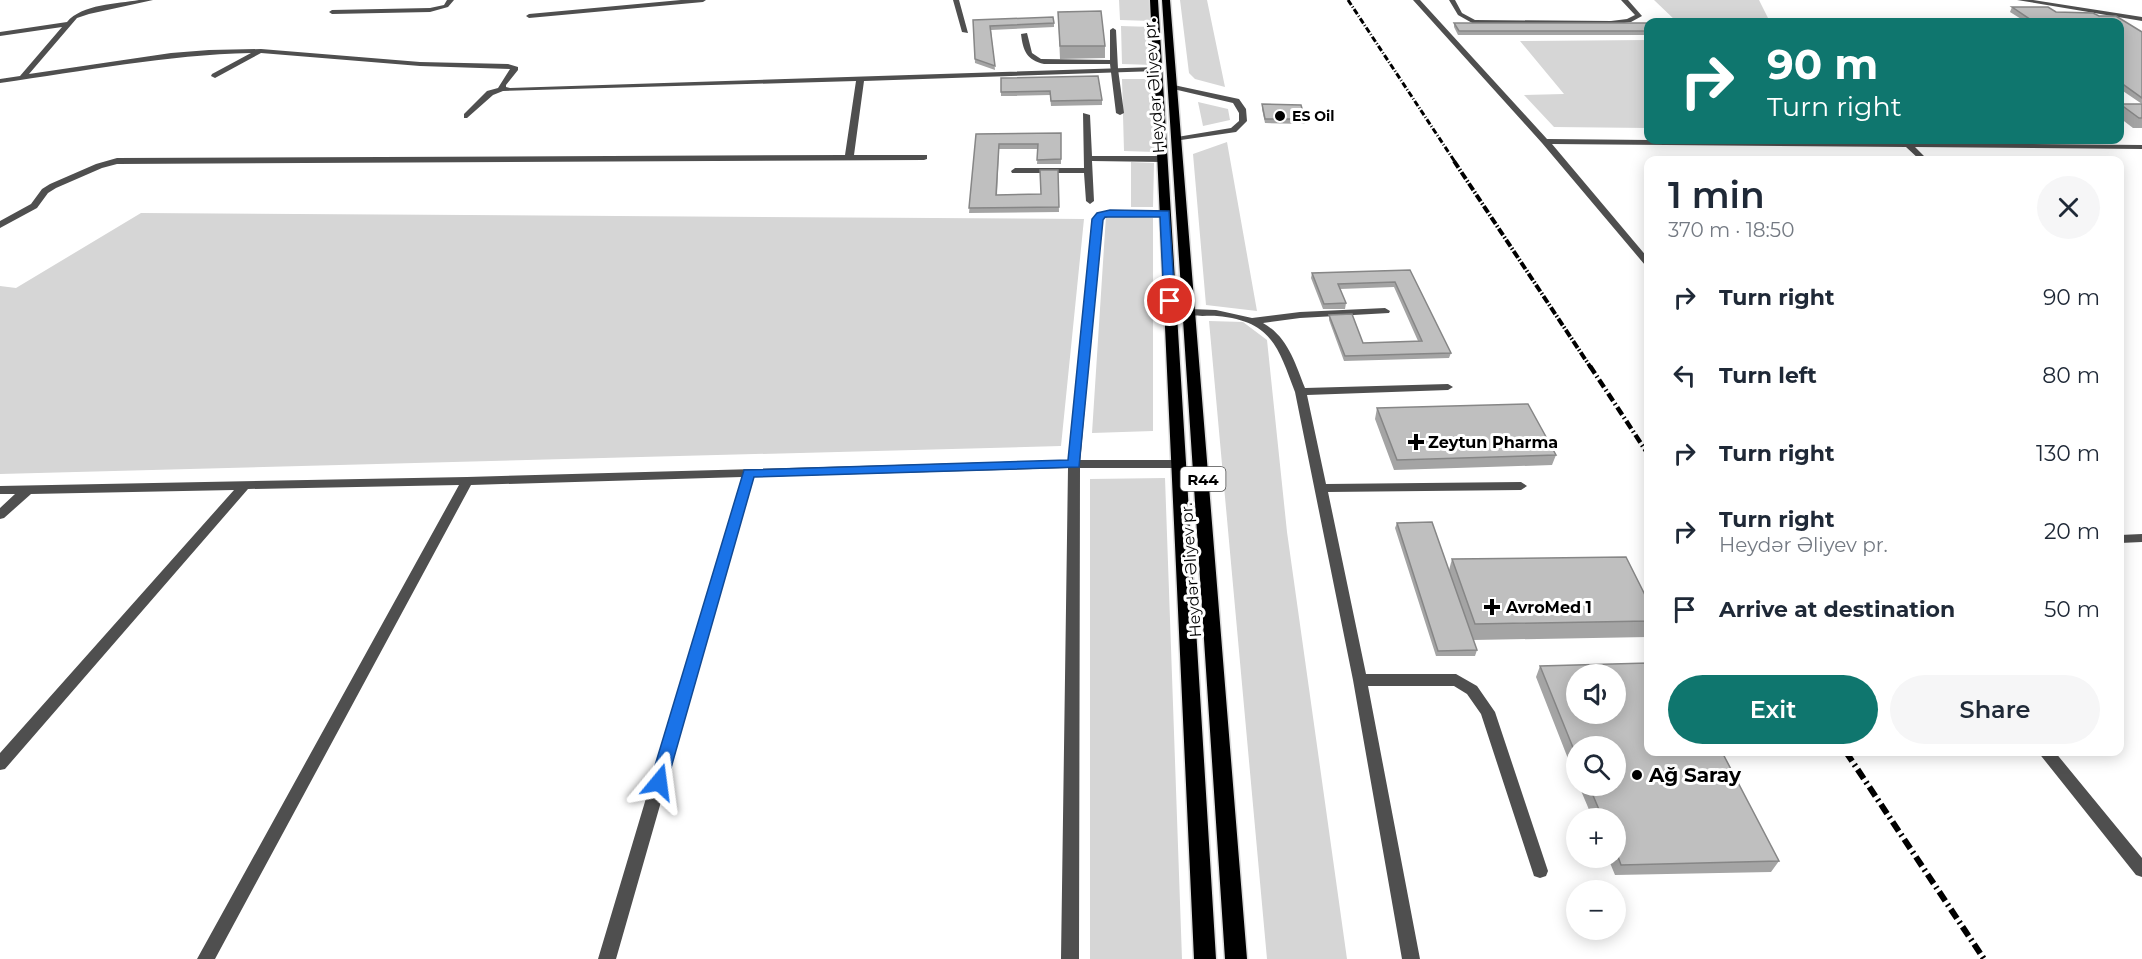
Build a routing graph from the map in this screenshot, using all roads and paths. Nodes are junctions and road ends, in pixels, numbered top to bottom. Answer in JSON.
{"nodes":[{"id":1,"x":150,"y":0,"type":"edge"},
{"id":2,"x":451,"y":0,"type":"edge"},
{"id":3,"x":703,"y":0,"type":"edge"},
{"id":4,"x":956,"y":0,"type":"edge"},
{"id":5,"x":1154,"y":0,"type":"edge"},
{"id":6,"x":1166,"y":0,"type":"edge"},
{"id":7,"x":1416,"y":0,"type":"edge"},
{"id":8,"x":1452,"y":0,"type":"edge"},
{"id":9,"x":1624,"y":0,"type":"edge"},
{"id":10,"x":2020,"y":0,"type":"edge"},
{"id":11,"x":332,"y":12,"type":"dead end"},
{"id":12,"x":529,"y":16,"type":"dead end"},
{"id":13,"x":2142,"y":19,"type":"edge"},
{"id":14,"x":70,"y":24,"type":"junction"},
{"id":15,"x":1113,"y":30,"type":"dead end"},
{"id":16,"x":966,"y":32,"type":"dead end"},
{"id":17,"x":0,"y":34,"type":"edge"},
{"id":18,"x":1025,"y":34,"type":"dead end"},
{"id":19,"x":261,"y":51,"type":"junction"},
{"id":20,"x":1114,"y":66,"type":"junction"},
{"id":21,"x":1157,"y":69,"type":"junction"},
{"id":22,"x":215,"y":76,"type":"dead end"},
{"id":23,"x":22,"y":77,"type":"junction"},
{"id":24,"x":860,"y":79,"type":"junction"},
{"id":25,"x":0,"y":81,"type":"edge"},
{"id":26,"x":1172,"y":86,"type":"junction"},
{"id":27,"x":502,"y":88,"type":"junction"},
{"id":28,"x":1120,"y":113,"type":"dead end"},
{"id":29,"x":467,"y":116,"type":"dead end"},
{"id":30,"x":1086,"y":116,"type":"dead end"},
{"id":31,"x":1177,"y":139,"type":"junction"},
{"id":32,"x":1545,"y":141,"type":"junction"},
{"id":33,"x":1644,"y":142,"type":"edge"},
{"id":34,"x":1907,"y":144,"type":"joint"},
{"id":35,"x":2142,"y":147,"type":"edge"},
{"id":36,"x":1920,"y":156,"type":"edge"},
{"id":37,"x":924,"y":157,"type":"dead end"},
{"id":38,"x":849,"y":158,"type":"junction"},
{"id":39,"x":1089,"y":158,"type":"junction"},
{"id":40,"x":1162,"y":159,"type":"junction"},
{"id":41,"x":1089,"y":170,"type":"junction"},
{"id":42,"x":1015,"y":171,"type":"dead end"},
{"id":43,"x":1090,"y":201,"type":"dead end"},
{"id":44,"x":1165,"y":214,"type":"junction"},
{"id":45,"x":0,"y":225,"type":"edge"},
{"id":46,"x":1644,"y":258,"type":"edge"},
{"id":47,"x":1385,"y":311,"type":"dead end"},
{"id":48,"x":1190,"y":312,"type":"junction"},
{"id":49,"x":1252,"y":321,"type":"junction"},
{"id":50,"x":1448,"y":387,"type":"dead end"},
{"id":51,"x":1301,"y":392,"type":"junction"},
{"id":52,"x":1074,"y":464,"type":"junction"},
{"id":53,"x":1178,"y":464,"type":"junction"},
{"id":54,"x":749,"y":473,"type":"junction"},
{"id":55,"x":467,"y":481,"type":"junction"},
{"id":56,"x":245,"y":485,"type":"junction"},
{"id":57,"x":1521,"y":486,"type":"dead end"},
{"id":58,"x":1320,"y":488,"type":"junction"},
{"id":59,"x":0,"y":489,"type":"edge"},
{"id":60,"x":28,"y":489,"type":"junction"},
{"id":61,"x":0,"y":515,"type":"edge"},
{"id":62,"x":2124,"y":538,"type":"edge"},
{"id":63,"x":2142,"y":538,"type":"edge"},
{"id":64,"x":1360,"y":680,"type":"junction"},
{"id":65,"x":2049,"y":756,"type":"edge"},
{"id":66,"x":0,"y":764,"type":"edge"},
{"id":67,"x":2142,"y":870,"type":"edge"},
{"id":68,"x":1540,"y":871,"type":"dead end"},
{"id":69,"x":206,"y":959,"type":"edge"},
{"id":70,"x":607,"y":959,"type":"edge"},
{"id":71,"x":1070,"y":959,"type":"edge"},
{"id":72,"x":1205,"y":959,"type":"edge"},
{"id":73,"x":1236,"y":959,"type":"edge"},
{"id":74,"x":1411,"y":959,"type":"edge"}],
"edges":[{"from":1,"to":14,"type":"street"},
{"from":2,"to":11,"type":"street"},
{"from":3,"to":12,"type":"street"},
{"from":4,"to":16,"type":"street"},
{"from":5,"to":21,"type":"main road","name":"Heydər Əliyev pr.","number":"R44"},
{"from":6,"to":26,"type":"main road","name":"Heydər Əliyev pr.","number":"R44"},
{"from":7,"to":32,"type":"street"},
{"from":8,"to":9,"type":"street"},
{"from":10,"to":13,"type":"street"},
{"from":14,"to":17,"type":"street"},
{"from":14,"to":23,"type":"street"},
{"from":15,"to":20,"type":"street"},
{"from":18,"to":20,"type":"street"},
{"from":19,"to":22,"type":"street"},
{"from":19,"to":23,"type":"street"},
{"from":19,"to":27,"type":"street"},
{"from":20,"to":21,"type":"street"},
{"from":20,"to":24,"type":"street"},
{"from":20,"to":28,"type":"street"},
{"from":21,"to":40,"type":"main road","name":"Heydər Əliyev pr.","number":"R44"},
{"from":23,"to":25,"type":"street"},
{"from":24,"to":27,"type":"street"},
{"from":24,"to":38,"type":"street"},
{"from":26,"to":31,"type":"main road","name":"Heydər Əliyev pr.","number":"R44"},
{"from":26,"to":31,"type":"street"},
{"from":27,"to":29,"type":"street"},
{"from":30,"to":39,"type":"street"},
{"from":31,"to":48,"type":"main road","name":"Heydər Əliyev pr.","number":"R44"},
{"from":32,"to":33,"type":"street"},
{"from":32,"to":46,"type":"street"},
{"from":34,"to":35,"type":"street"},
{"from":34,"to":36,"type":"street"},
{"from":37,"to":38,"type":"street"},
{"from":38,"to":45,"type":"street"},
{"from":39,"to":40,"type":"street"},
{"from":39,"to":41,"type":"street"},
{"from":40,"to":44,"type":"main road","name":"Heydər Əliyev pr.","number":"R44"},
{"from":41,"to":42,"type":"street"},
{"from":41,"to":43,"type":"street"},
{"from":44,"to":52,"type":"street"},
{"from":44,"to":53,"type":"main road","name":"Heydər Əliyev pr.","number":"R44"},
{"from":47,"to":49,"type":"street"},
{"from":48,"to":49,"type":"street"},
{"from":48,"to":73,"type":"main road","name":"Heydər Əliyev pr.","number":"R44"},
{"from":49,"to":51,"type":"street"},
{"from":50,"to":51,"type":"street"},
{"from":51,"to":58,"type":"street"},
{"from":52,"to":53,"type":"street"},
{"from":52,"to":54,"type":"street"},
{"from":52,"to":71,"type":"street"},
{"from":53,"to":72,"type":"main road","name":"Heydər Əliyev pr.","number":"R44"},
{"from":54,"to":55,"type":"street"},
{"from":54,"to":70,"type":"street"},
{"from":55,"to":56,"type":"street"},
{"from":55,"to":69,"type":"street"},
{"from":56,"to":60,"type":"street"},
{"from":56,"to":66,"type":"street"},
{"from":57,"to":58,"type":"street"},
{"from":58,"to":64,"type":"street"},
{"from":59,"to":60,"type":"street"},
{"from":60,"to":61,"type":"street"},
{"from":62,"to":63,"type":"street"},
{"from":64,"to":68,"type":"street"},
{"from":64,"to":74,"type":"street"},
{"from":65,"to":67,"type":"street"}]}
